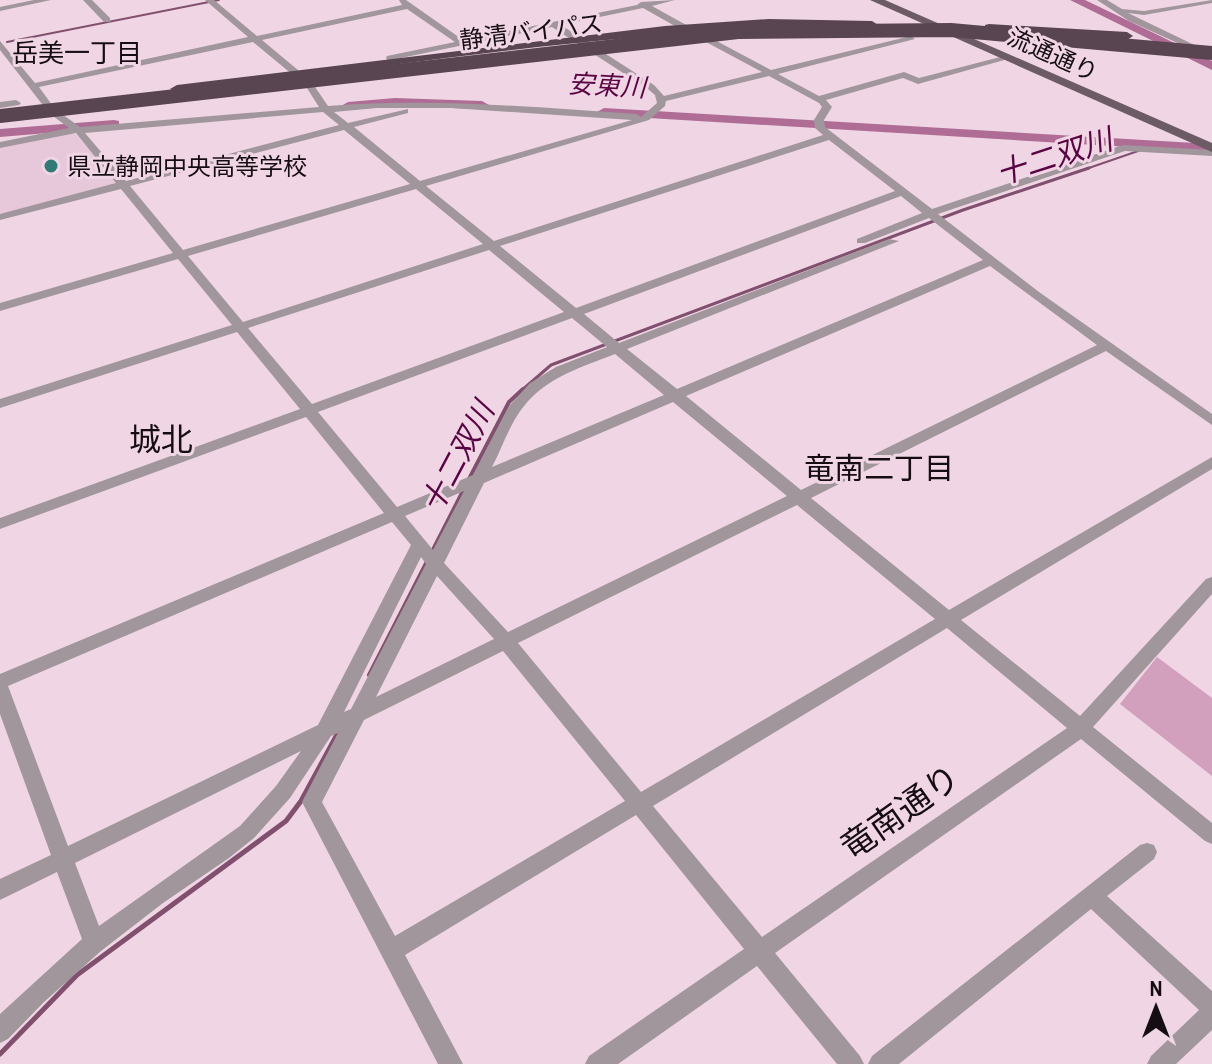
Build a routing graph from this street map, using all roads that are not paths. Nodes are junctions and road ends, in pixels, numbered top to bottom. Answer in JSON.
{"nodes":[{"id":1,"x":47,"y":0,"type":"edge"},
{"id":2,"x":87,"y":0,"type":"edge"},
{"id":3,"x":230,"y":0,"type":"edge"},
{"id":4,"x":635,"y":0,"type":"edge"},
{"id":5,"x":671,"y":0,"type":"edge"},
{"id":6,"x":876,"y":0,"type":"edge"},
{"id":7,"x":210,"y":1,"type":"edge"},
{"id":8,"x":1103,"y":1,"type":"edge"},
{"id":9,"x":1212,"y":1,"type":"edge"},
{"id":10,"x":404,"y":3,"type":"edge"},
{"id":11,"x":1190,"y":5,"type":"junction"},
{"id":12,"x":645,"y":6,"type":"junction"},
{"id":13,"x":0,"y":9,"type":"edge"},
{"id":14,"x":1212,"y":11,"type":"edge"},
{"id":15,"x":107,"y":20,"type":"dead end"},
{"id":16,"x":555,"y":25,"type":"junction"},
{"id":17,"x":934,"y":25,"type":"junction"},
{"id":18,"x":685,"y":28,"type":"junction"},
{"id":19,"x":848,"y":28,"type":"junction"},
{"id":20,"x":952,"y":33,"type":"junction"},
{"id":21,"x":257,"y":38,"type":"junction"},
{"id":22,"x":576,"y":39,"type":"junction"},
{"id":23,"x":911,"y":39,"type":"dead end"},
{"id":24,"x":709,"y":40,"type":"junction"},
{"id":25,"x":1128,"y":40,"type":"junction"},
{"id":26,"x":1182,"y":41,"type":"junction"},
{"id":27,"x":463,"y":44,"type":"junction"},
{"id":28,"x":2,"y":49,"type":"edge"},
{"id":29,"x":595,"y":51,"type":"junction"},
{"id":30,"x":1212,"y":51,"type":"edge"},
{"id":31,"x":1005,"y":57,"type":"junction"},
{"id":32,"x":442,"y":60,"type":"junction"},
{"id":33,"x":394,"y":62,"type":"junction"},
{"id":34,"x":372,"y":72,"type":"junction"},
{"id":35,"x":770,"y":73,"type":"junction"},
{"id":36,"x":302,"y":78,"type":"junction"},
{"id":37,"x":32,"y":86,"type":"junction"},
{"id":38,"x":662,"y":99,"type":"junction"},
{"id":39,"x":818,"y":99,"type":"junction"},
{"id":40,"x":16,"y":103,"type":"dead end"},
{"id":41,"x":429,"y":105,"type":"junction"},
{"id":42,"x":323,"y":107,"type":"junction"},
{"id":43,"x":50,"y":108,"type":"junction"},
{"id":44,"x":1,"y":114,"type":"edge"},
{"id":45,"x":651,"y":115,"type":"junction"},
{"id":46,"x":74,"y":127,"type":"junction"},
{"id":47,"x":346,"y":127,"type":"junction"},
{"id":48,"x":824,"y":128,"type":"junction"},
{"id":49,"x":0,"y":145,"type":"edge"},
{"id":50,"x":1212,"y":150,"type":"edge"},
{"id":51,"x":123,"y":185,"type":"junction"},
{"id":52,"x":417,"y":185,"type":"junction"},
{"id":53,"x":903,"y":192,"type":"junction"},
{"id":54,"x":0,"y":217,"type":"edge"},
{"id":55,"x":935,"y":217,"type":"junction"},
{"id":56,"x":884,"y":240,"type":"junction"},
{"id":57,"x":861,"y":241,"type":"dead end"},
{"id":58,"x":490,"y":245,"type":"junction"},
{"id":59,"x":182,"y":254,"type":"junction"},
{"id":60,"x":992,"y":261,"type":"junction"},
{"id":61,"x":0,"y":307,"type":"edge"},
{"id":62,"x":574,"y":312,"type":"junction"},
{"id":63,"x":242,"y":326,"type":"junction"},
{"id":64,"x":612,"y":343,"type":"junction"},
{"id":65,"x":1106,"y":346,"type":"junction"},
{"id":66,"x":676,"y":395,"type":"junction"},
{"id":67,"x":0,"y":404,"type":"edge"},
{"id":68,"x":312,"y":410,"type":"junction"},
{"id":69,"x":1212,"y":421,"type":"edge"},
{"id":70,"x":1212,"y":462,"type":"edge"},
{"id":71,"x":479,"y":478,"type":"junction"},
{"id":72,"x":799,"y":495,"type":"junction"},
{"id":73,"x":394,"y":514,"type":"junction"},
{"id":74,"x":0,"y":524,"type":"edge"},
{"id":75,"x":419,"y":544,"type":"junction"},
{"id":76,"x":437,"y":566,"type":"junction"},
{"id":77,"x":1212,"y":583,"type":"edge"},
{"id":78,"x":948,"y":621,"type":"junction"},
{"id":79,"x":504,"y":639,"type":"junction"},
{"id":80,"x":0,"y":682,"type":"edge"},
{"id":81,"x":0,"y":689,"type":"edge"},
{"id":82,"x":357,"y":716,"type":"junction"},
{"id":83,"x":1080,"y":729,"type":"junction"},
{"id":84,"x":321,"y":733,"type":"junction"},
{"id":85,"x":637,"y":805,"type":"junction"},
{"id":86,"x":1212,"y":835,"type":"edge"},
{"id":87,"x":1147,"y":852,"type":"dead end"},
{"id":88,"x":63,"y":859,"type":"junction"},
{"id":89,"x":0,"y":890,"type":"edge"},
{"id":90,"x":1092,"y":896,"type":"junction"},
{"id":91,"x":94,"y":943,"type":"junction"},
{"id":92,"x":391,"y":951,"type":"junction"},
{"id":93,"x":759,"y":952,"type":"junction"},
{"id":94,"x":1212,"y":1006,"type":"edge"},
{"id":95,"x":1212,"y":1014,"type":"edge"},
{"id":96,"x":0,"y":1031,"type":"edge"},
{"id":97,"x":451,"y":1064,"type":"edge"},
{"id":98,"x":597,"y":1064,"type":"edge"},
{"id":99,"x":852,"y":1064,"type":"edge"},
{"id":100,"x":880,"y":1064,"type":"edge"},
{"id":101,"x":1159,"y":1064,"type":"edge"}],
"edges":[{"from":1,"to":13,"type":"street"},
{"from":2,"to":15,"type":"street"},
{"from":3,"to":7,"type":"street"},
{"from":4,"to":12,"type":"street"},
{"from":5,"to":12,"type":"street"},
{"from":6,"to":17,"type":"main road","name":"流通通り"},
{"from":7,"to":21,"type":"street"},
{"from":8,"to":11,"type":"street"},
{"from":8,"to":26,"type":"street"},
{"from":9,"to":11,"type":"street"},
{"from":10,"to":21,"type":"street"},
{"from":10,"to":27,"type":"street"},
{"from":11,"to":14,"type":"street"},
{"from":12,"to":16,"type":"street"},
{"from":12,"to":18,"type":"street"},
{"from":16,"to":22,"type":"street"},
{"from":16,"to":27,"type":"street"},
{"from":17,"to":19,"type":"highway"},
{"from":17,"to":20,"type":"main road","name":"流通通り"},
{"from":17,"to":25,"type":"highway"},
{"from":18,"to":19,"type":"highway"},
{"from":18,"to":22,"type":"highway"},
{"from":19,"to":20,"type":"highway"},
{"from":19,"to":24,"type":"highway"},
{"from":19,"to":32,"type":"highway","bridge":true},
{"from":19,"to":34,"type":"highway","bridge":true},
{"from":20,"to":25,"type":"highway"},
{"from":20,"to":31,"type":"main road","name":"流通通り"},
{"from":21,"to":36,"type":"street"},
{"from":21,"to":37,"type":"street"},
{"from":22,"to":29,"type":"street"},
{"from":22,"to":33,"type":"highway"},
{"from":23,"to":35,"type":"street"},
{"from":24,"to":29,"type":"highway"},
{"from":24,"to":35,"type":"street"},
{"from":25,"to":30,"type":"highway","bridge":true},
{"from":26,"to":30,"type":"street"},
{"from":26,"to":30,"type":"street"},
{"from":27,"to":33,"type":"street"},
{"from":28,"to":37,"type":"street"},
{"from":29,"to":36,"type":"highway"},
{"from":29,"to":38,"type":"street"},
{"from":30,"to":32,"type":"highway","name":"静清バイパス","bridge":true},
{"from":30,"to":34,"type":"highway","name":"静清バイパス","bridge":true},
{"from":31,"to":39,"type":"street"},
{"from":31,"to":50,"type":"main road","name":"流通通り"},
{"from":32,"to":44,"type":"highway","name":"静清バイパス","bridge":true},
{"from":33,"to":36,"type":"highway"},
{"from":34,"to":44,"type":"highway","name":"静清バイパス","bridge":true},
{"from":35,"to":38,"type":"street"},
{"from":35,"to":39,"type":"street"},
{"from":36,"to":42,"type":"street"},
{"from":36,"to":43,"type":"highway"},
{"from":37,"to":43,"type":"street"},
{"from":38,"to":45,"type":"street"},
{"from":39,"to":48,"type":"street"},
{"from":40,"to":44,"type":"street"},
{"from":41,"to":42,"type":"street"},
{"from":41,"to":45,"type":"street"},
{"from":41,"to":47,"type":"street"},
{"from":42,"to":46,"type":"street"},
{"from":42,"to":47,"type":"street"},
{"from":43,"to":44,"type":"highway"},
{"from":43,"to":46,"type":"street"},
{"from":45,"to":52,"type":"street"},
{"from":46,"to":49,"type":"street"},
{"from":46,"to":51,"type":"street"},
{"from":47,"to":51,"type":"street"},
{"from":47,"to":52,"type":"street"},
{"from":48,"to":53,"type":"street"},
{"from":48,"to":58,"type":"street"},
{"from":50,"to":55,"type":"street"},
{"from":51,"to":54,"type":"street"},
{"from":51,"to":59,"type":"street"},
{"from":52,"to":58,"type":"street"},
{"from":52,"to":59,"type":"street"},
{"from":53,"to":55,"type":"street"},
{"from":53,"to":62,"type":"street"},
{"from":55,"to":56,"type":"street"},
{"from":55,"to":60,"type":"street"},
{"from":56,"to":57,"type":"street"},
{"from":56,"to":64,"type":"street"},
{"from":58,"to":62,"type":"street"},
{"from":58,"to":63,"type":"street"},
{"from":59,"to":61,"type":"street"},
{"from":59,"to":63,"type":"street"},
{"from":60,"to":65,"type":"street"},
{"from":60,"to":66,"type":"street"},
{"from":62,"to":64,"type":"street"},
{"from":62,"to":68,"type":"street"},
{"from":63,"to":67,"type":"street"},
{"from":63,"to":68,"type":"street"},
{"from":64,"to":66,"type":"street"},
{"from":64,"to":71,"type":"street"},
{"from":65,"to":69,"type":"street"},
{"from":65,"to":72,"type":"street"},
{"from":66,"to":71,"type":"street"},
{"from":66,"to":72,"type":"street"},
{"from":68,"to":73,"type":"street"},
{"from":68,"to":74,"type":"street"},
{"from":70,"to":78,"type":"street"},
{"from":71,"to":73,"type":"street"},
{"from":71,"to":76,"type":"street"},
{"from":72,"to":78,"type":"street"},
{"from":72,"to":79,"type":"street"},
{"from":73,"to":75,"type":"street"},
{"from":73,"to":80,"type":"street"},
{"from":75,"to":76,"type":"street"},
{"from":75,"to":84,"type":"street"},
{"from":76,"to":79,"type":"street"},
{"from":76,"to":82,"type":"street"},
{"from":77,"to":83,"type":"street","name":"竜南通り"},
{"from":78,"to":83,"type":"street"},
{"from":78,"to":85,"type":"street"},
{"from":79,"to":82,"type":"street"},
{"from":79,"to":85,"type":"street"},
{"from":81,"to":88,"type":"street"},
{"from":82,"to":84,"type":"street"},
{"from":82,"to":92,"type":"street"},
{"from":83,"to":86,"type":"street"},
{"from":83,"to":93,"type":"street","name":"竜南通り"},
{"from":84,"to":88,"type":"street"},
{"from":84,"to":91,"type":"street"},
{"from":85,"to":92,"type":"street"},
{"from":85,"to":93,"type":"street"},
{"from":87,"to":90,"type":"street"},
{"from":88,"to":89,"type":"street"},
{"from":88,"to":91,"type":"street"},
{"from":90,"to":94,"type":"street"},
{"from":90,"to":100,"type":"street"},
{"from":91,"to":96,"type":"street"},
{"from":92,"to":97,"type":"street"},
{"from":93,"to":98,"type":"street","name":"竜南通り"},
{"from":93,"to":99,"type":"street"},
{"from":95,"to":101,"type":"street"}]}
